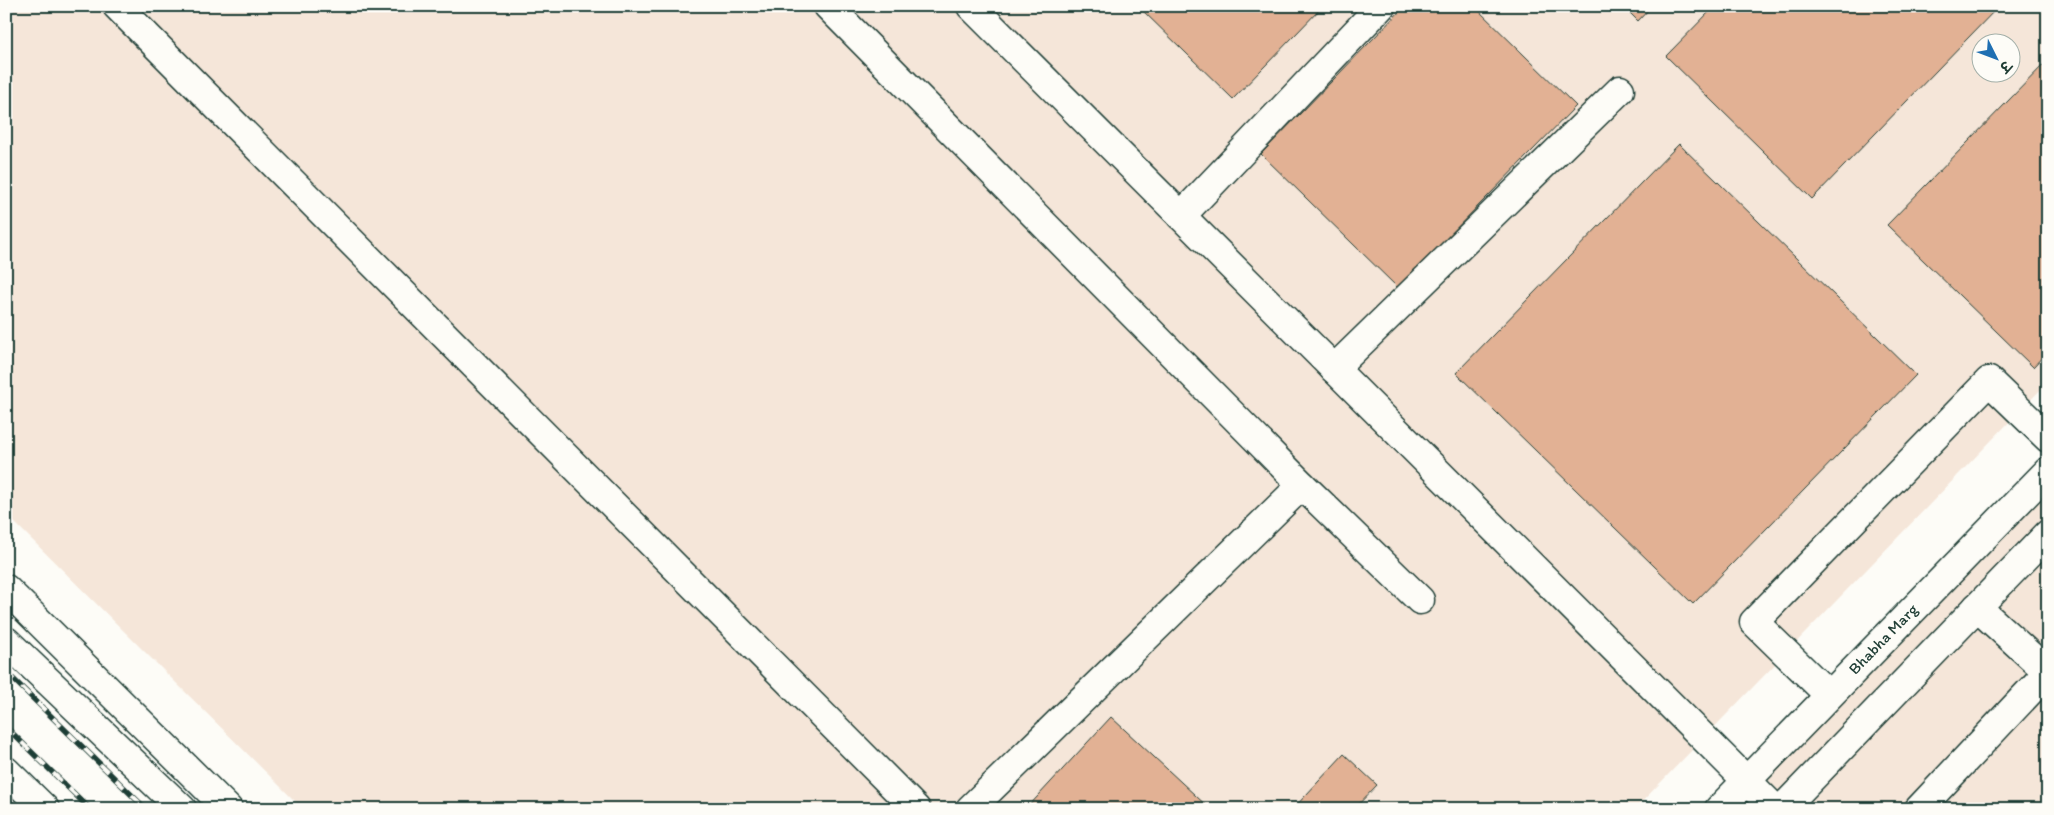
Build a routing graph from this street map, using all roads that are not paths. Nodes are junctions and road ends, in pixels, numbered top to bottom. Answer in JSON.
{"nodes":[{"id":1,"x":117,"y":6,"type":"edge"},
{"id":2,"x":828,"y":6,"type":"edge"},
{"id":3,"x":971,"y":6,"type":"edge"},
{"id":4,"x":1381,"y":6,"type":"edge"},
{"id":5,"x":1620,"y":90,"type":"dead end"},
{"id":6,"x":1181,"y":216,"type":"junction"},
{"id":7,"x":1334,"y":369,"type":"junction"},
{"id":8,"x":2048,"y":438,"type":"edge"},
{"id":9,"x":2048,"y":471,"type":"edge"},
{"id":10,"x":1302,"y":485,"type":"junction"},
{"id":11,"x":2048,"y":534,"type":"edge"},
{"id":12,"x":6,"y":588,"type":"edge"},
{"id":13,"x":1420,"y":600,"type":"dead end"},
{"id":14,"x":1977,"y":607,"type":"junction"},
{"id":15,"x":6,"y":640,"type":"edge"},
{"id":16,"x":2048,"y":672,"type":"edge"},
{"id":17,"x":1829,"y":695,"type":"junction"},
{"id":18,"x":6,"y":771,"type":"edge"},
{"id":19,"x":1746,"y":780,"type":"junction"},
{"id":20,"x":44,"y":809,"type":"edge"},
{"id":21,"x":182,"y":809,"type":"edge"},
{"id":22,"x":228,"y":809,"type":"edge"},
{"id":23,"x":916,"y":809,"type":"edge"},
{"id":24,"x":970,"y":809,"type":"edge"},
{"id":25,"x":1719,"y":809,"type":"edge"},
{"id":26,"x":1775,"y":809,"type":"edge"},
{"id":27,"x":1782,"y":809,"type":"edge"},
{"id":28,"x":1919,"y":809,"type":"edge"}],
"edges":[{"from":1,"to":23,"type":"street"},
{"from":2,"to":10,"type":"street"},
{"from":3,"to":6,"type":"street"},
{"from":4,"to":6,"type":"street"},
{"from":5,"to":7,"type":"street"},
{"from":6,"to":7,"type":"street"},
{"from":7,"to":19,"type":"street"},
{"from":8,"to":17,"type":"street"},
{"from":9,"to":17,"type":"street","name":"Bhabha Marg"},
{"from":10,"to":13,"type":"street"},
{"from":10,"to":24,"type":"street"},
{"from":11,"to":14,"type":"street"},
{"from":12,"to":22,"type":"street"},
{"from":14,"to":16,"type":"street"},
{"from":14,"to":27,"type":"street"},
{"from":15,"to":21,"type":"street"},
{"from":16,"to":28,"type":"street"},
{"from":17,"to":19,"type":"street","name":"Bhabha Marg"},
{"from":18,"to":20,"type":"street"},
{"from":19,"to":25,"type":"street","name":"Bhabha Marg"},
{"from":19,"to":26,"type":"street"}]}
